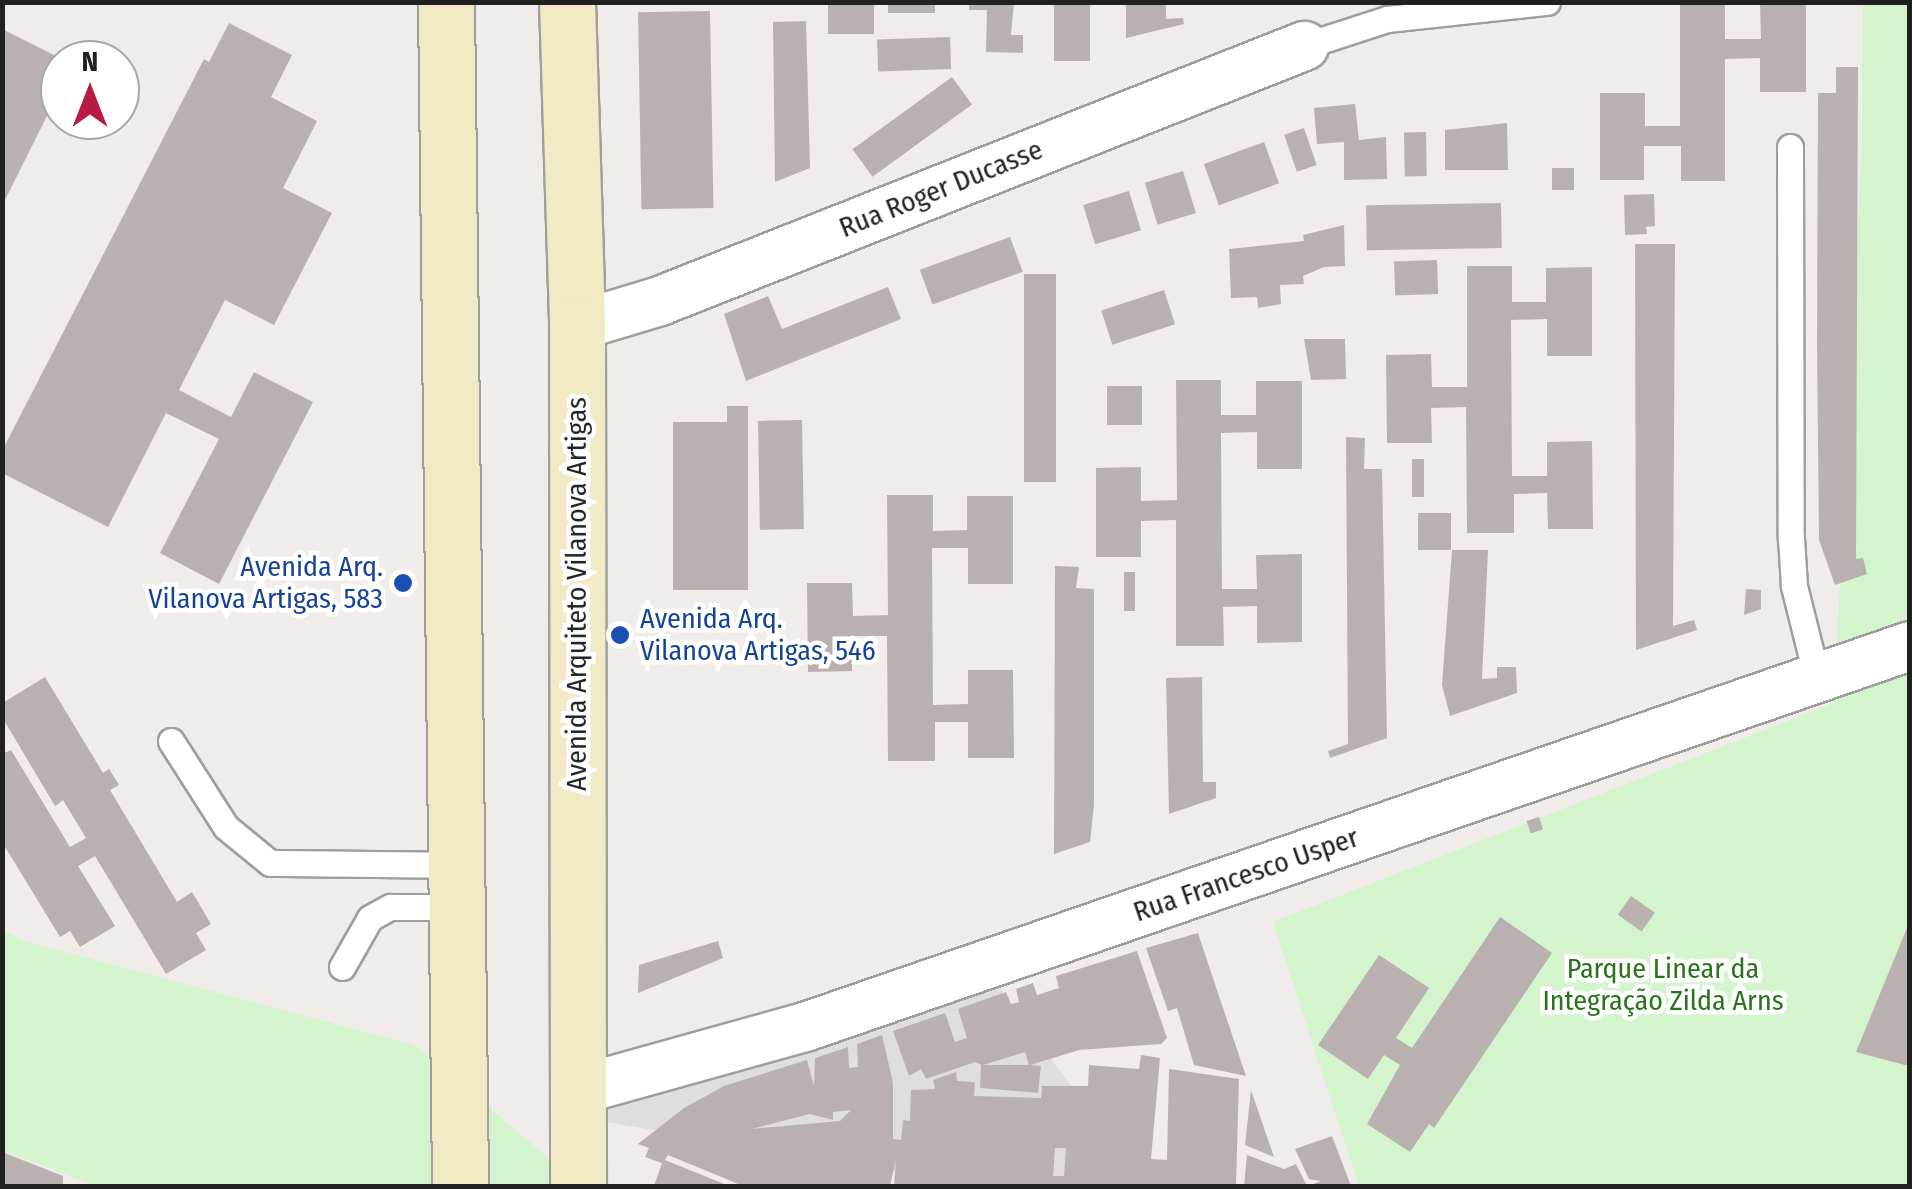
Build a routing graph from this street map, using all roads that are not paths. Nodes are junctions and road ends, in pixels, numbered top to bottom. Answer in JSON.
{"nodes":[{"id":1,"x":446,"y":2,"type":"edge"},
{"id":2,"x":567,"y":2,"type":"edge"},
{"id":3,"x":1548,"y":2,"type":"edge"},
{"id":4,"x":1304,"y":46,"type":"joint"},
{"id":5,"x":1790,"y":147,"type":"dead end"},
{"id":6,"x":577,"y":326,"type":"junction"},
{"id":7,"x":1910,"y":646,"type":"edge"},
{"id":8,"x":1817,"y":678,"type":"junction"},
{"id":9,"x":171,"y":741,"type":"dead end"},
{"id":10,"x":458,"y":886,"type":"junction"},
{"id":11,"x":342,"y":967,"type":"dead end"},
{"id":12,"x":579,"y":1090,"type":"junction"},
{"id":13,"x":460,"y":1186,"type":"edge"},
{"id":14,"x":578,"y":1186,"type":"edge"}],
"edges":[{"from":1,"to":10,"type":"main road"},
{"from":2,"to":6,"type":"main road","name":"Avenida Arquiteto Vilanova Artigas"},
{"from":3,"to":4,"type":"lane"},
{"from":4,"to":6,"type":"street","name":"Rua Roger Ducasse"},
{"from":5,"to":8,"type":"lane"},
{"from":6,"to":12,"type":"main road","name":"Avenida Arquiteto Vilanova Artigas"},
{"from":7,"to":8,"type":"street","name":"Rua Francesco Usper"},
{"from":8,"to":12,"type":"street","name":"Rua Francesco Usper"},
{"from":9,"to":10,"type":"lane"},
{"from":10,"to":11,"type":"lane"},
{"from":10,"to":13,"type":"main road"},
{"from":12,"to":14,"type":"main road","name":"Avenida Arquiteto Vilanova Artigas"}]}
